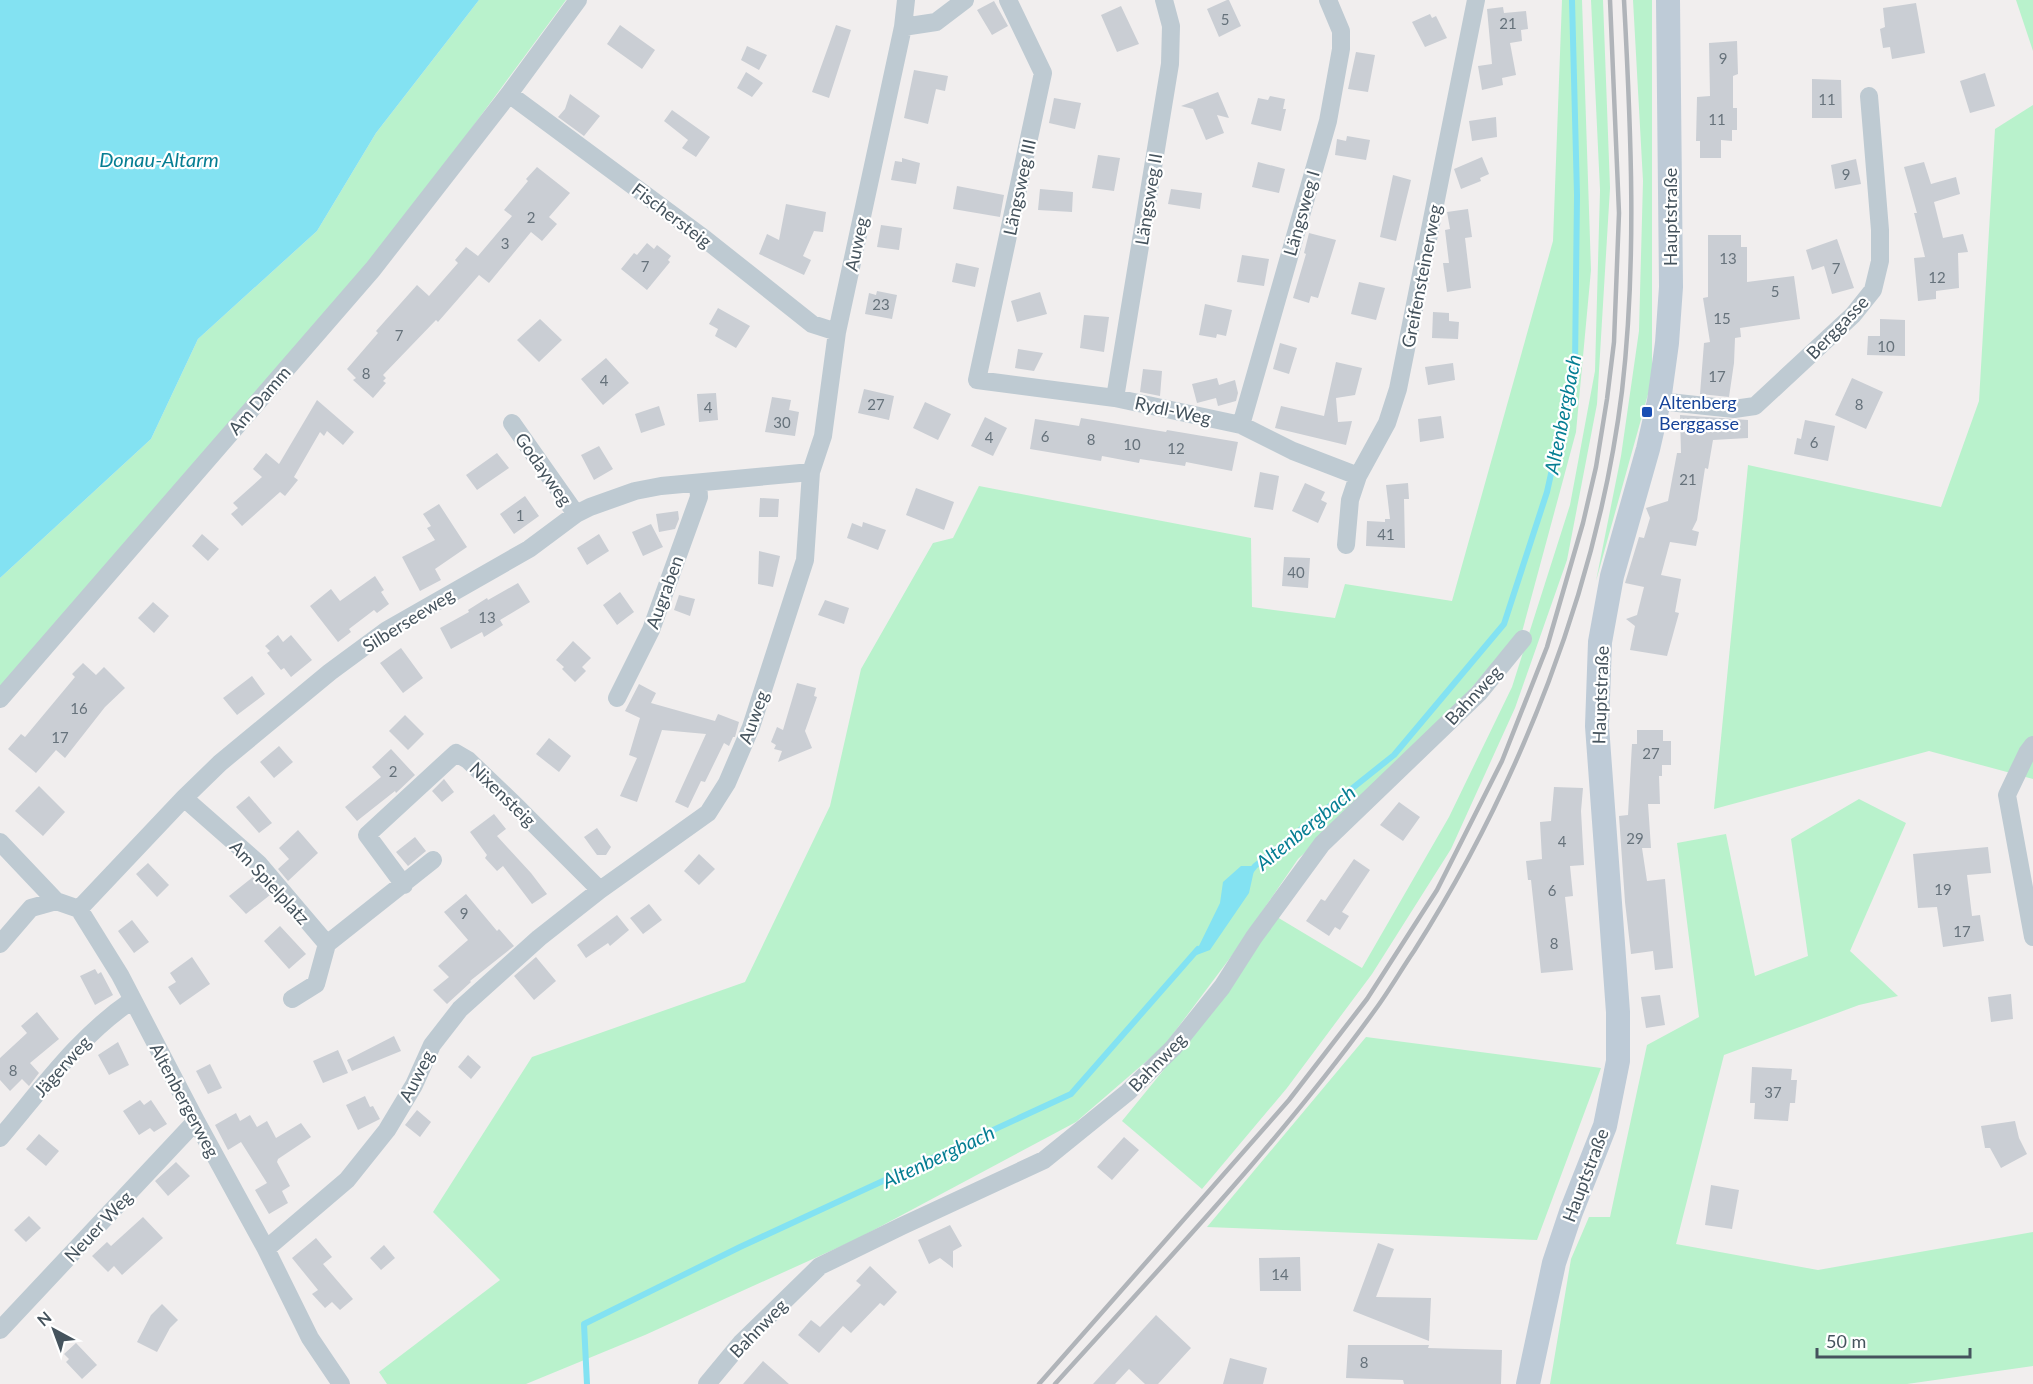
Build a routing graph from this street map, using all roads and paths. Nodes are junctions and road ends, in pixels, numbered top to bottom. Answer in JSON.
{"nodes":[{"id":1,"x":578,"y":0,"type":"edge"},
{"id":2,"x":906,"y":0,"type":"edge"},
{"id":3,"x":965,"y":0,"type":"edge"},
{"id":4,"x":1008,"y":0,"type":"edge"},
{"id":5,"x":1164,"y":0,"type":"edge"},
{"id":6,"x":1328,"y":0,"type":"edge"},
{"id":7,"x":1476,"y":0,"type":"edge"},
{"id":8,"x":1668,"y":0,"type":"edge"},
{"id":9,"x":903,"y":27,"type":"junction"},
{"id":10,"x":508,"y":94,"type":"junction"},
{"id":11,"x":1869,"y":96,"type":"dead end"},
{"id":12,"x":837,"y":332,"type":"junction"},
{"id":13,"x":977,"y":380,"type":"joint"},
{"id":14,"x":1114,"y":398,"type":"junction"},
{"id":15,"x":1659,"y":401,"type":"junction"},
{"id":16,"x":512,"y":423,"type":"dead end"},
{"id":17,"x":1241,"y":425,"type":"junction"},
{"id":18,"x":811,"y":472,"type":"junction"},
{"id":19,"x":1358,"y":476,"type":"junction"},
{"id":20,"x":698,"y":483,"type":"junction"},
{"id":21,"x":576,"y":514,"type":"junction"},
{"id":22,"x":1346,"y":545,"type":"dead end"},
{"id":23,"x":1523,"y":639,"type":"dead end"},
{"id":24,"x":617,"y":698,"type":"dead end"},
{"id":25,"x":0,"y":699,"type":"edge"},
{"id":26,"x":2033,"y":745,"type":"edge"},
{"id":27,"x":184,"y":798,"type":"junction"},
{"id":28,"x":0,"y":842,"type":"edge"},
{"id":29,"x":434,"y":860,"type":"dead end"},
{"id":30,"x":404,"y":885,"type":"junction"},
{"id":31,"x":600,"y":890,"type":"junction"},
{"id":32,"x":56,"y":901,"type":"junction"},
{"id":33,"x":79,"y":909,"type":"junction"},
{"id":34,"x":2033,"y":937,"type":"edge"},
{"id":35,"x":0,"y":944,"type":"edge"},
{"id":36,"x":327,"y":944,"type":"junction"},
{"id":37,"x":292,"y":999,"type":"dead end"},
{"id":38,"x":132,"y":1000,"type":"junction"},
{"id":39,"x":196,"y":1121,"type":"junction"},
{"id":40,"x":0,"y":1138,"type":"edge"},
{"id":41,"x":266,"y":1249,"type":"junction"},
{"id":42,"x":0,"y":1330,"type":"edge"},
{"id":43,"x":341,"y":1384,"type":"edge"},
{"id":44,"x":707,"y":1384,"type":"edge"},
{"id":45,"x":1528,"y":1384,"type":"edge"}],
"edges":[{"from":1,"to":10,"type":"street","name":"Am Damm"},
{"from":2,"to":9,"type":"street","name":"Auweg"},
{"from":3,"to":9,"type":"street"},
{"from":4,"to":13,"type":"street","name":"Längsweg III"},
{"from":5,"to":14,"type":"street","name":"Längsweg II"},
{"from":6,"to":17,"type":"street","name":"Längsweg I"},
{"from":7,"to":19,"type":"street","name":"Greifensteinerweg"},
{"from":8,"to":15,"type":"main road","name":"Hauptstraße"},
{"from":9,"to":12,"type":"street","name":"Auweg"},
{"from":10,"to":12,"type":"street","name":"Fischersteig"},
{"from":10,"to":25,"type":"street","name":"Am Damm"},
{"from":11,"to":15,"type":"street","name":"Berggasse"},
{"from":12,"to":18,"type":"street","name":"Auweg"},
{"from":13,"to":14,"type":"street","name":"Rydl-Weg"},
{"from":14,"to":17,"type":"street","name":"Rydl-Weg"},
{"from":15,"to":45,"type":"main road","name":"Hauptstraße"},
{"from":16,"to":21,"type":"street","name":"Godayweg"},
{"from":17,"to":19,"type":"street","name":"Rydl-Weg"},
{"from":18,"to":20,"type":"street","name":"Silberseeweg"},
{"from":18,"to":31,"type":"street","name":"Auweg"},
{"from":19,"to":22,"type":"street","name":"Greifensteinerweg"},
{"from":20,"to":21,"type":"street","name":"Silberseeweg"},
{"from":20,"to":24,"type":"street","name":"Augraben"},
{"from":21,"to":27,"type":"street","name":"Silberseeweg"},
{"from":23,"to":44,"type":"street","name":"Bahnweg"},
{"from":26,"to":34,"type":"street"},
{"from":27,"to":33,"type":"street","name":"Silberseeweg"},
{"from":27,"to":36,"type":"street","name":"Am Spielplatz"},
{"from":28,"to":32,"type":"street"},
{"from":29,"to":30,"type":"street"},
{"from":30,"to":31,"type":"street","name":"Nixensteig"},
{"from":30,"to":36,"type":"street"},
{"from":31,"to":41,"type":"street","name":"Auweg"},
{"from":32,"to":33,"type":"street"},
{"from":32,"to":35,"type":"street"},
{"from":33,"to":38,"type":"street","name":"Altenbergerweg"},
{"from":36,"to":37,"type":"street"},
{"from":38,"to":39,"type":"street","name":"Altenbergerweg"},
{"from":38,"to":40,"type":"street","name":"Jägerweg"},
{"from":39,"to":41,"type":"street","name":"Altenbergerweg"},
{"from":39,"to":42,"type":"street","name":"Neuer Weg"},
{"from":41,"to":43,"type":"street","name":"Altenbergerweg"}]}
